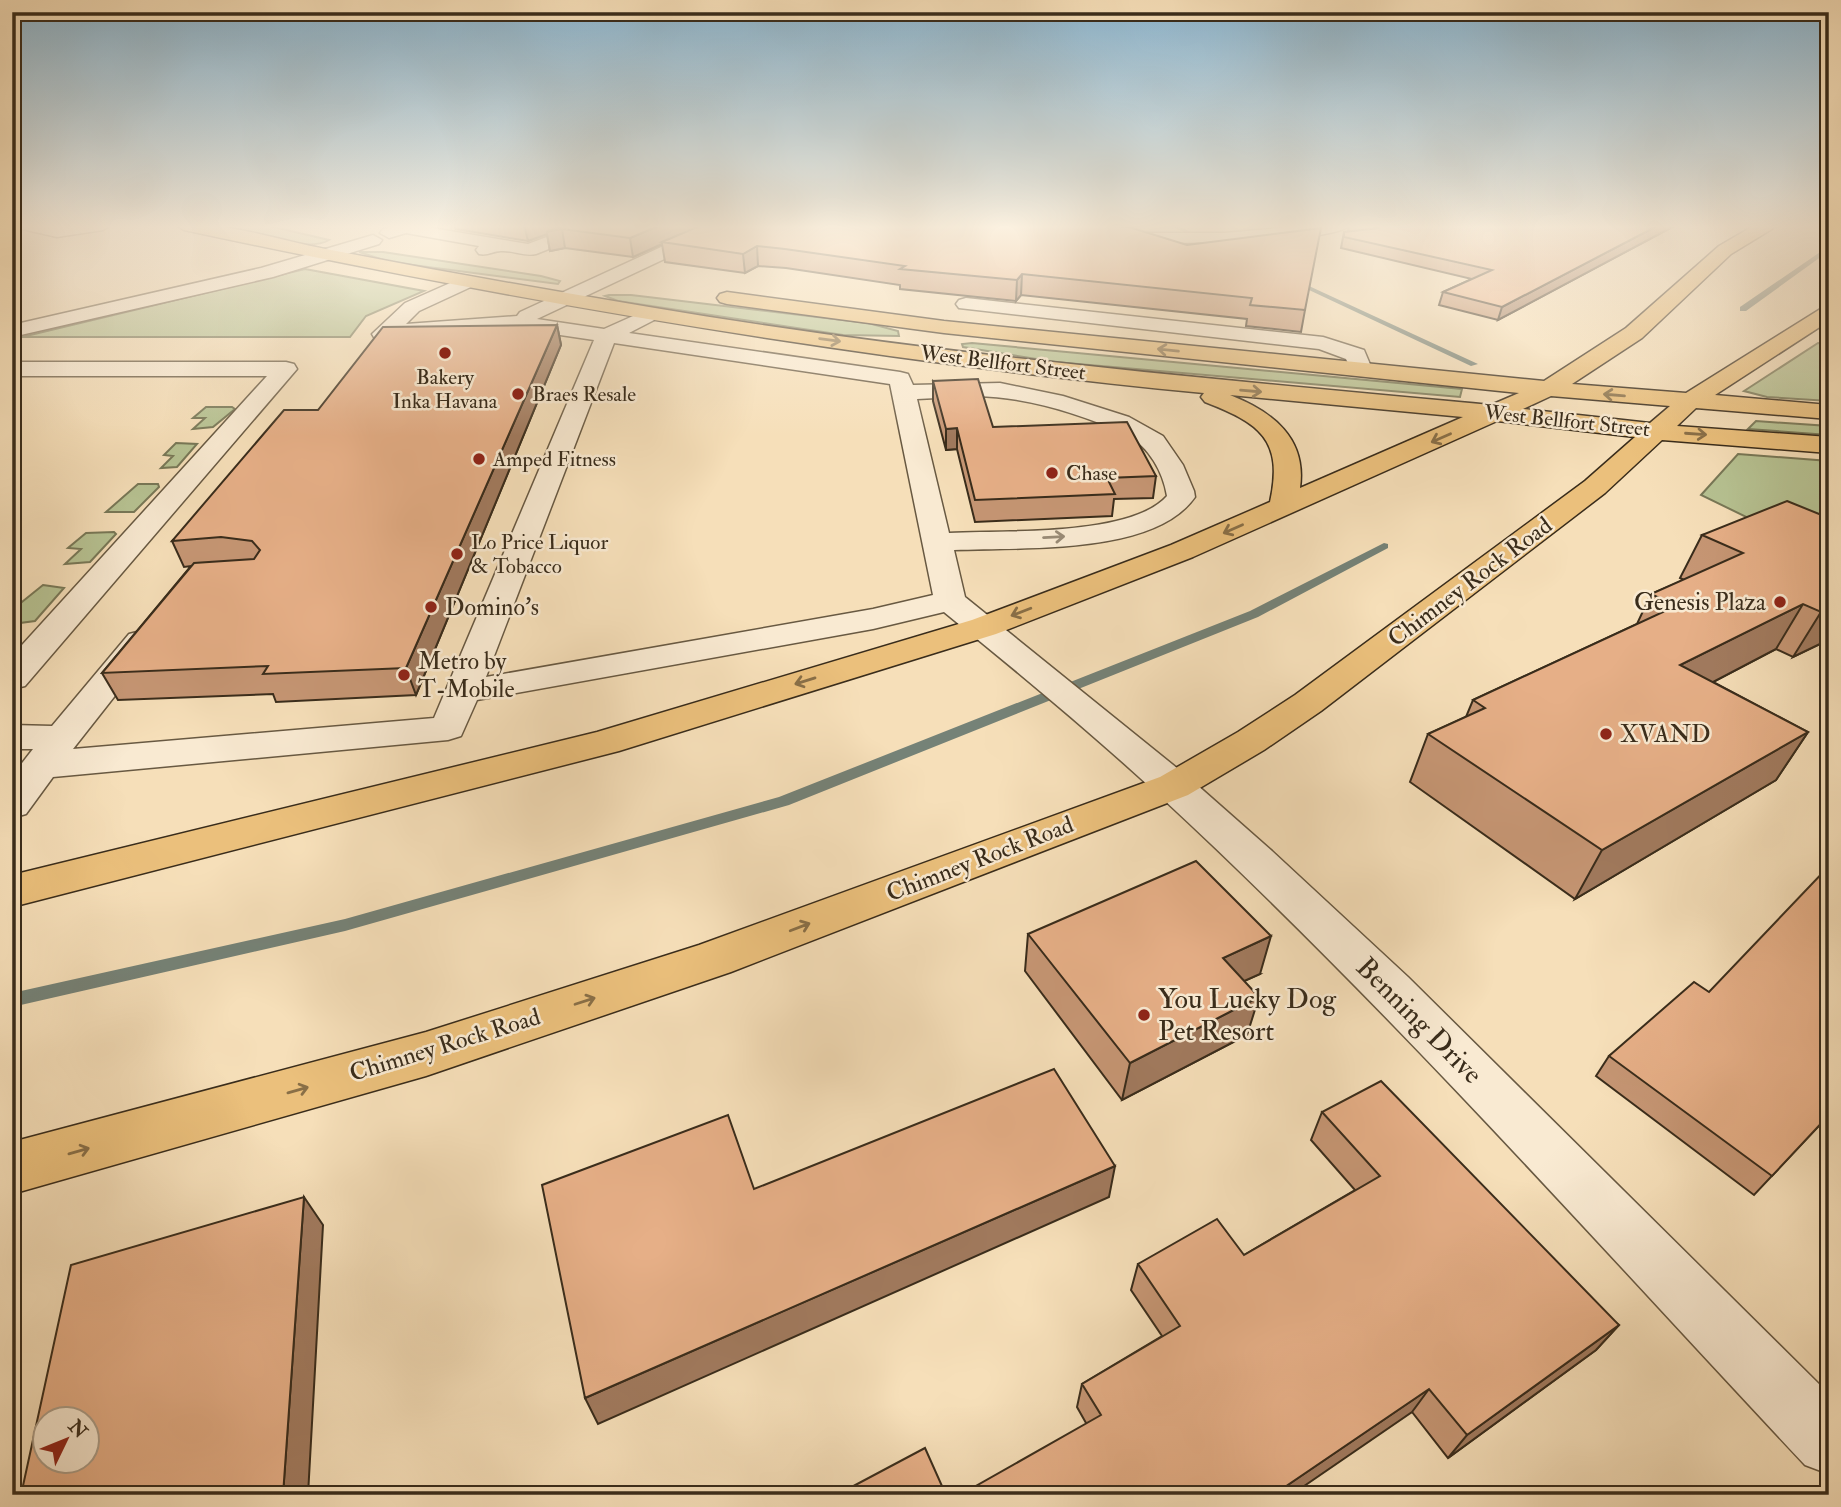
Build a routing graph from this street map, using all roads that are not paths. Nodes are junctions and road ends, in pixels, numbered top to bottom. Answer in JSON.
{"nodes":[{"id":1,"x":168,"y":295,"type":"edge"},
{"id":2,"x":437,"y":295,"type":"edge"},
{"id":3,"x":545,"y":295,"type":"edge"},
{"id":4,"x":575,"y":295,"type":"edge"},
{"id":5,"x":959,"y":295,"type":"edge"},
{"id":6,"x":1675,"y":295,"type":"edge"},
{"id":7,"x":711,"y":296,"type":"dead end"},
{"id":8,"x":567,"y":299,"type":"junction"},
{"id":9,"x":966,"y":304,"type":"junction"},
{"id":10,"x":651,"y":314,"type":"junction"},
{"id":11,"x":1826,"y":319,"type":"edge"},
{"id":12,"x":513,"y":322,"type":"junction"},
{"id":13,"x":944,"y":327,"type":"junction"},
{"id":14,"x":12,"y":331,"type":"edge"},
{"id":15,"x":386,"y":332,"type":"junction"},
{"id":16,"x":606,"y":335,"type":"junction"},
{"id":17,"x":370,"y":351,"type":"edge"},
{"id":18,"x":922,"y":353,"type":"junction"},
{"id":19,"x":12,"y":369,"type":"edge"},
{"id":20,"x":1361,"y":369,"type":"junction"},
{"id":21,"x":1153,"y":382,"type":"junction"},
{"id":22,"x":1548,"y":389,"type":"junction"},
{"id":23,"x":903,"y":397,"type":"junction"},
{"id":24,"x":1689,"y":402,"type":"junction"},
{"id":25,"x":1081,"y":411,"type":"junction"},
{"id":26,"x":1829,"y":412,"type":"edge"},
{"id":27,"x":1496,"y":413,"type":"junction"},
{"id":28,"x":1007,"y":414,"type":"dead end"},
{"id":29,"x":937,"y":417,"type":"edge"},
{"id":30,"x":1659,"y":432,"type":"junction"},
{"id":31,"x":1829,"y":445,"type":"edge"},
{"id":32,"x":1283,"y":507,"type":"junction"},
{"id":33,"x":937,"y":542,"type":"junction"},
{"id":34,"x":950,"y":601,"type":"junction"},
{"id":35,"x":158,"y":620,"type":"edge"},
{"id":36,"x":984,"y":627,"type":"junction"},
{"id":37,"x":12,"y":678,"type":"edge"},
{"id":38,"x":463,"y":692,"type":"junction"},
{"id":39,"x":12,"y":737,"type":"edge"},
{"id":40,"x":52,"y":751,"type":"junction"},
{"id":41,"x":1174,"y":786,"type":"junction"},
{"id":42,"x":12,"y":804,"type":"edge"},
{"id":43,"x":12,"y":891,"type":"edge"},
{"id":44,"x":12,"y":1168,"type":"edge"},
{"id":45,"x":1829,"y":1441,"type":"edge"}],
"edges":[{"from":1,"to":14,"type":"street"},
{"from":2,"to":15,"type":"street"},
{"from":3,"to":8,"type":"main road","name":"West Bellfort Street"},
{"from":4,"to":8,"type":"street"},
{"from":5,"to":9,"type":"street"},
{"from":6,"to":22,"type":"main road"},
{"from":7,"to":13,"type":"main road","name":"West Bellfort Street"},
{"from":8,"to":10,"type":"main road","name":"West Bellfort Street"},
{"from":8,"to":12,"type":"street"},
{"from":9,"to":13,"type":"street"},
{"from":9,"to":20,"type":"street"},
{"from":10,"to":16,"type":"street"},
{"from":10,"to":18,"type":"main road","name":"West Bellfort Street","one_way":true},
{"from":11,"to":24,"type":"main road","name":"Chimney Rock Road"},
{"from":12,"to":15,"type":"street"},
{"from":12,"to":16,"type":"street"},
{"from":13,"to":18,"type":"main road"},
{"from":20,"to":13,"type":"main road","name":"West Bellfort Street","one_way":true},
{"from":15,"to":17,"type":"street"},
{"from":16,"to":23,"type":"street"},
{"from":16,"to":38,"type":"street"},
{"from":18,"to":21,"type":"main road","name":"West Bellfort Street"},
{"from":18,"to":23,"type":"street"},
{"from":19,"to":37,"type":"street"},
{"from":20,"to":22,"type":"main road","name":"West Bellfort Street"},
{"from":21,"to":27,"type":"main road","name":"West Bellfort Street","one_way":true},
{"from":21,"to":32,"type":"main road"},
{"from":24,"to":22,"type":"main road","name":"West Bellfort Street","one_way":true},
{"from":22,"to":27,"type":"main road"},
{"from":23,"to":25,"type":"street"},
{"from":23,"to":29,"type":"street"},
{"from":23,"to":33,"type":"street"},
{"from":24,"to":26,"type":"main road","name":"West Bellfort Street"},
{"from":24,"to":30,"type":"main road","name":"Chimney Rock Road"},
{"from":25,"to":28,"type":"street"},
{"from":33,"to":25,"type":"street","one_way":true},
{"from":27,"to":30,"type":"main road","name":"West Bellfort Street"},
{"from":27,"to":32,"type":"main road","one_way":true},
{"from":30,"to":31,"type":"main road","name":"West Bellfort Street","one_way":true},
{"from":30,"to":41,"type":"main road","name":"Chimney Rock Road"},
{"from":32,"to":36,"type":"main road","one_way":true},
{"from":33,"to":34,"type":"street"},
{"from":34,"to":36,"type":"street","name":"Benning Drive"},
{"from":34,"to":38,"type":"street"},
{"from":35,"to":40,"type":"street"},
{"from":36,"to":41,"type":"street","name":"Benning Drive"},
{"from":36,"to":43,"type":"main road","one_way":true},
{"from":38,"to":40,"type":"street"},
{"from":39,"to":40,"type":"street"},
{"from":40,"to":42,"type":"street"},
{"from":44,"to":41,"type":"main road","name":"Chimney Rock Road","one_way":true},
{"from":41,"to":45,"type":"street","name":"Benning Drive"}]}
